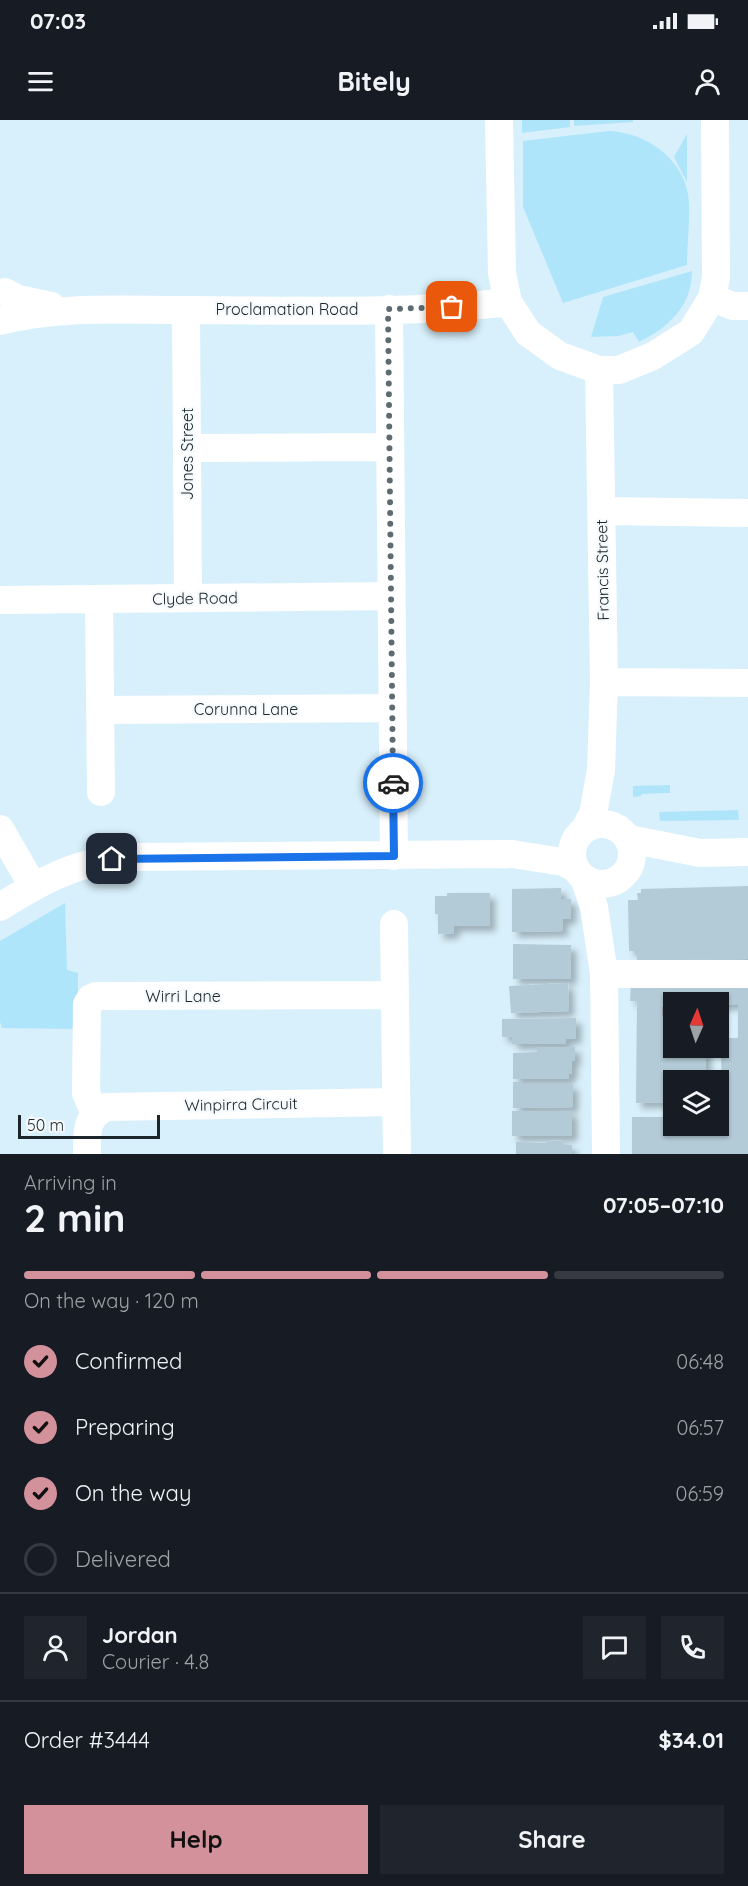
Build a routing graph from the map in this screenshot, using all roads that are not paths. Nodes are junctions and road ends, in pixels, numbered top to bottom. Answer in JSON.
{"nodes":[{"id":1,"x":498,"y":120,"type":"edge"},
{"id":2,"x":715,"y":120,"type":"edge"},
{"id":3,"x":2,"y":288,"type":"edge"},
{"id":4,"x":712,"y":298,"type":"junction"},
{"id":5,"x":508,"y":302,"type":"junction"},
{"id":6,"x":748,"y":306,"type":"edge"},
{"id":7,"x":388,"y":309,"type":"junction"},
{"id":8,"x":65,"y":310,"type":"junction"},
{"id":9,"x":186,"y":310,"type":"junction"},
{"id":10,"x":0,"y":320,"type":"edge"},
{"id":11,"x":599,"y":370,"type":"junction"},
{"id":12,"x":390,"y":447,"type":"junction"},
{"id":13,"x":187,"y":448,"type":"junction"},
{"id":14,"x":601,"y":512,"type":"junction"},
{"id":15,"x":748,"y":513,"type":"edge"},
{"id":16,"x":390,"y":596,"type":"junction"},
{"id":17,"x":188,"y":598,"type":"junction"},
{"id":18,"x":99,"y":599,"type":"junction"},
{"id":19,"x":0,"y":600,"type":"edge"},
{"id":20,"x":604,"y":682,"type":"junction"},
{"id":21,"x":748,"y":683,"type":"edge"},
{"id":22,"x":392,"y":708,"type":"junction"},
{"id":23,"x":100,"y":710,"type":"junction"},
{"id":24,"x":601,"y":770,"type":"junction"},
{"id":25,"x":100,"y":792,"type":"dead end"},
{"id":26,"x":0,"y":828,"type":"edge"},
{"id":27,"x":582,"y":830,"type":"junction"},
{"id":28,"x":624,"y":834,"type":"junction"},
{"id":29,"x":748,"y":852,"type":"edge"},
{"id":30,"x":700,"y":853,"type":"junction"},
{"id":31,"x":512,"y":854,"type":"junction"},
{"id":32,"x":394,"y":856,"type":"junction"},
{"id":33,"x":579,"y":873,"type":"junction"},
{"id":34,"x":622,"y":876,"type":"junction"},
{"id":35,"x":33,"y":886,"type":"junction"},
{"id":36,"x":0,"y":907,"type":"edge"},
{"id":37,"x":394,"y":924,"type":"dead end"},
{"id":38,"x":603,"y":964,"type":"junction"},
{"id":39,"x":748,"y":974,"type":"edge"},
{"id":40,"x":394,"y":995,"type":"junction"},
{"id":41,"x":396,"y":1102,"type":"junction"},
{"id":42,"x":95,"y":1114,"type":"junction"},
{"id":43,"x":87,"y":1154,"type":"edge"},
{"id":44,"x":397,"y":1154,"type":"edge"},
{"id":45,"x":606,"y":1154,"type":"edge"}],
"edges":[{"from":1,"to":5,"type":"street"},
{"from":2,"to":4,"type":"street"},
{"from":3,"to":8,"type":"street","name":"Proclamation Road"},
{"from":3,"to":10,"type":"street"},
{"from":4,"to":6,"type":"street"},
{"from":4,"to":11,"type":"street"},
{"from":5,"to":7,"type":"street","name":"Proclamation Road"},
{"from":5,"to":11,"type":"street"},
{"from":7,"to":9,"type":"street","name":"Proclamation Road"},
{"from":7,"to":12,"type":"street"},
{"from":8,"to":9,"type":"street","name":"Proclamation Road"},
{"from":8,"to":10,"type":"street","name":"Proclamation Road"},
{"from":9,"to":13,"type":"street","name":"Jones Street"},
{"from":11,"to":14,"type":"street","name":"Francis Street"},
{"from":12,"to":13,"type":"street"},
{"from":12,"to":16,"type":"street"},
{"from":13,"to":17,"type":"street","name":"Jones Street"},
{"from":14,"to":15,"type":"street"},
{"from":14,"to":20,"type":"street","name":"Francis Street"},
{"from":16,"to":17,"type":"street","name":"Clyde Road"},
{"from":16,"to":22,"type":"street"},
{"from":17,"to":18,"type":"street","name":"Clyde Road"},
{"from":18,"to":19,"type":"street","name":"Clyde Road"},
{"from":18,"to":23,"type":"street"},
{"from":20,"to":21,"type":"street"},
{"from":20,"to":24,"type":"street","name":"Francis Street"},
{"from":22,"to":23,"type":"street","name":"Corunna Lane"},
{"from":22,"to":32,"type":"street"},
{"from":23,"to":25,"type":"street"},
{"from":24,"to":27,"type":"street","name":"Francis Street"},
{"from":24,"to":28,"type":"street","name":"Francis Street"},
{"from":26,"to":35,"type":"street"},
{"from":27,"to":28,"type":"street"},
{"from":27,"to":31,"type":"street"},
{"from":27,"to":33,"type":"street"},
{"from":28,"to":30,"type":"street"},
{"from":28,"to":34,"type":"street"},
{"from":29,"to":30,"type":"street"},
{"from":30,"to":34,"type":"street"},
{"from":31,"to":32,"type":"street"},
{"from":31,"to":33,"type":"street"},
{"from":32,"to":35,"type":"street"},
{"from":33,"to":34,"type":"street"},
{"from":33,"to":38,"type":"street"},
{"from":34,"to":38,"type":"street"},
{"from":35,"to":36,"type":"street"},
{"from":37,"to":40,"type":"street"},
{"from":38,"to":39,"type":"street"},
{"from":38,"to":45,"type":"street"},
{"from":40,"to":41,"type":"street"},
{"from":40,"to":42,"type":"street","name":"Wirri Lane"},
{"from":41,"to":42,"type":"street","name":"Winpirra Circuit"},
{"from":41,"to":44,"type":"street"},
{"from":42,"to":43,"type":"street"}]}
